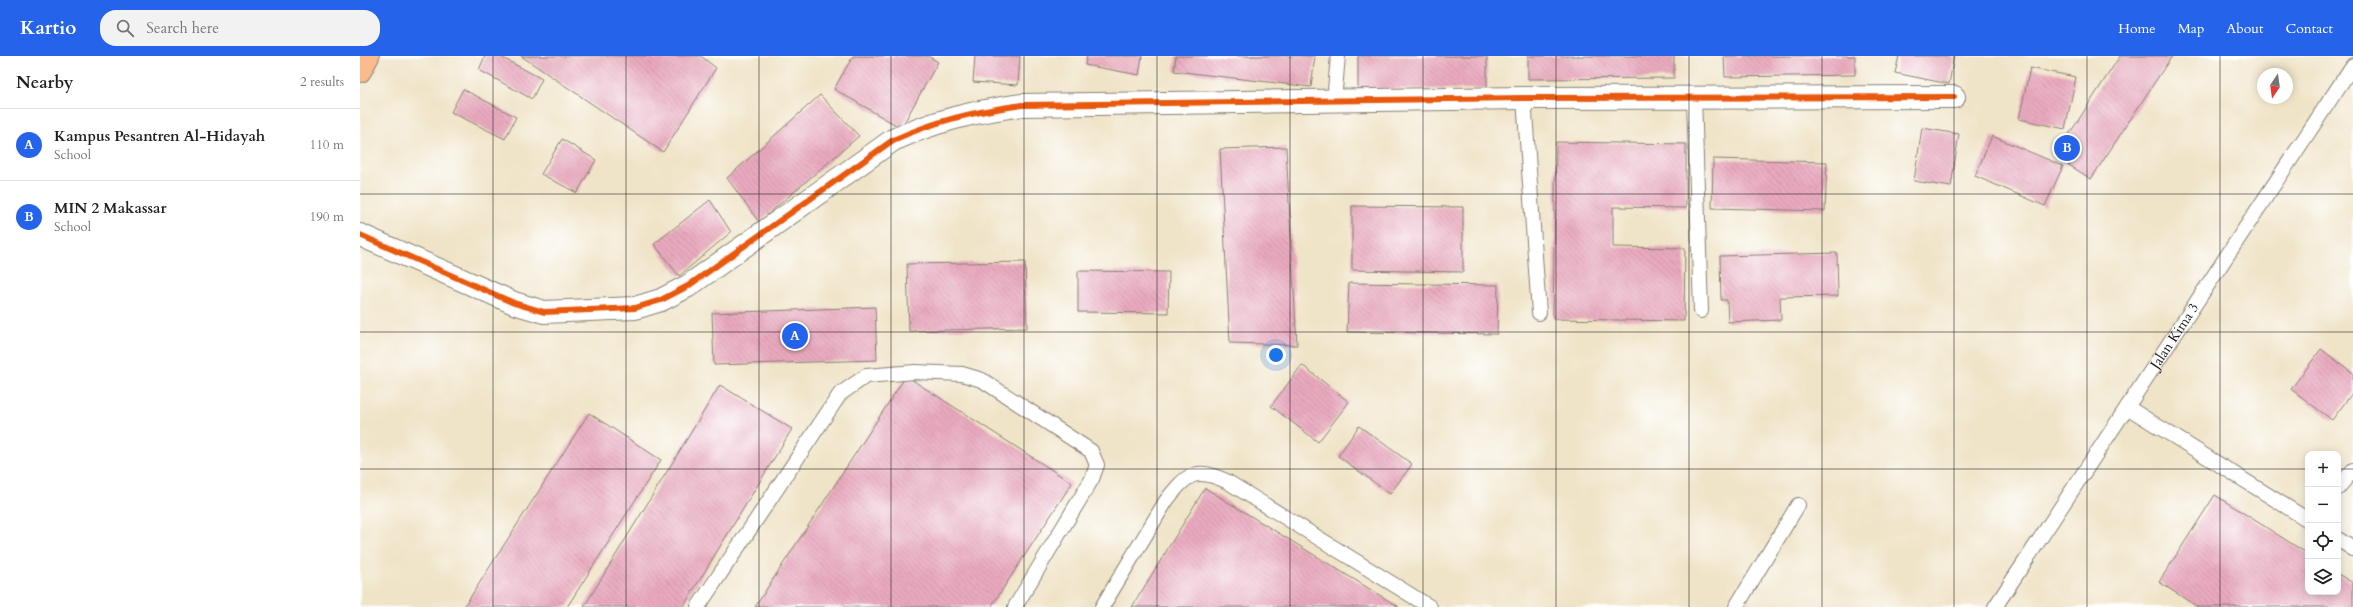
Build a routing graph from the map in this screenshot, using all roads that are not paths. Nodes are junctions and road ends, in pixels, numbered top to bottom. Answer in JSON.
{"nodes":[{"id":1,"x":368,"y":56,"type":"edge"},
{"id":2,"x":1338,"y":56,"type":"edge"},
{"id":3,"x":2353,"y":65,"type":"edge"},
{"id":4,"x":360,"y":71,"type":"edge"},
{"id":5,"x":1694,"y":97,"type":"junction"},
{"id":6,"x":1954,"y":97,"type":"dead end"},
{"id":7,"x":1524,"y":98,"type":"junction"},
{"id":8,"x":1334,"y":101,"type":"junction"},
{"id":9,"x":360,"y":235,"type":"edge"},
{"id":10,"x":1701,"y":312,"type":"dead end"},
{"id":11,"x":1539,"y":313,"type":"dead end"},
{"id":12,"x":2127,"y":407,"type":"junction"},
{"id":13,"x":2353,"y":470,"type":"edge"},
{"id":14,"x":2339,"y":487,"type":"edge"},
{"id":15,"x":1798,"y":506,"type":"dead end"},
{"id":16,"x":2305,"y":518,"type":"edge"},
{"id":17,"x":2341,"y":542,"type":"edge"},
{"id":18,"x":2353,"y":549,"type":"edge"},
{"id":19,"x":698,"y":607,"type":"edge"},
{"id":20,"x":1014,"y":607,"type":"edge"},
{"id":21,"x":1102,"y":607,"type":"edge"},
{"id":22,"x":1430,"y":607,"type":"edge"},
{"id":23,"x":1736,"y":607,"type":"edge"},
{"id":24,"x":1995,"y":607,"type":"edge"}],
"edges":[{"from":1,"to":4,"type":"highway"},
{"from":2,"to":8,"type":"lane"},
{"from":3,"to":12,"type":"lane","name":"Jalan Kima 3"},
{"from":5,"to":6,"type":"street"},
{"from":5,"to":7,"type":"street"},
{"from":5,"to":10,"type":"lane"},
{"from":7,"to":8,"type":"street"},
{"from":7,"to":11,"type":"lane"},
{"from":8,"to":9,"type":"street"},
{"from":12,"to":16,"type":"lane"},
{"from":12,"to":24,"type":"lane","name":"Jalan Kima 3"},
{"from":13,"to":14,"type":"lane"},
{"from":15,"to":23,"type":"lane"},
{"from":17,"to":18,"type":"lane"},
{"from":19,"to":20,"type":"lane"},
{"from":21,"to":22,"type":"lane"}]}
